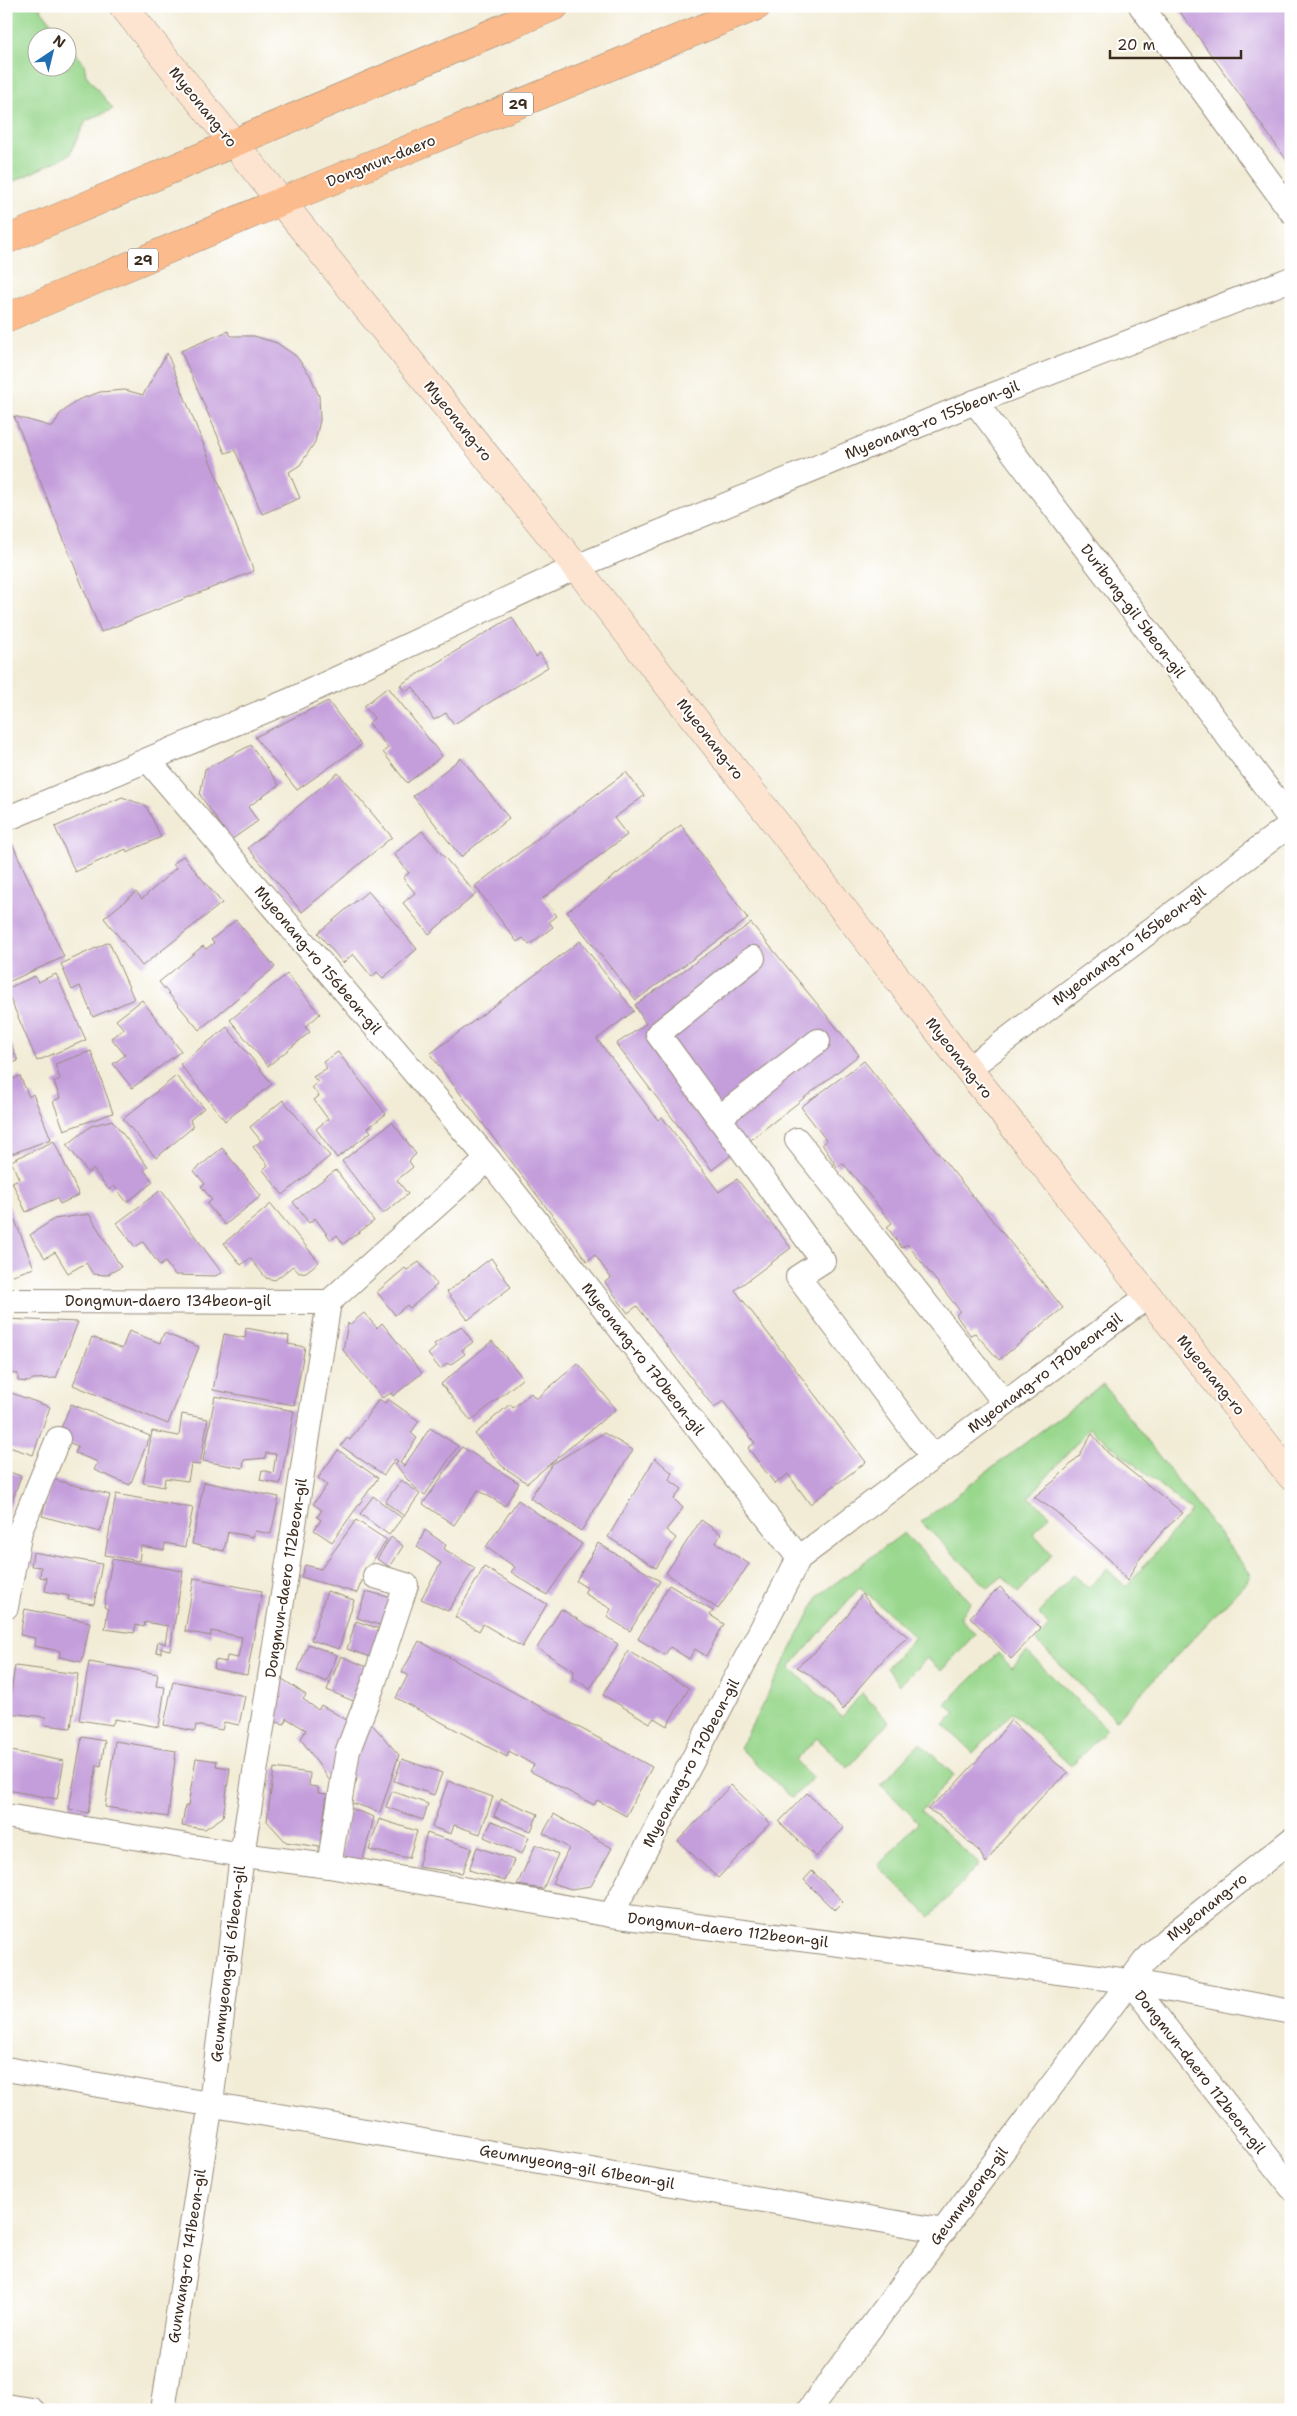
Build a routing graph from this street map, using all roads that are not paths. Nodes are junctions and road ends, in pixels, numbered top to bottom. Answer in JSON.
{"nodes":[{"id":1,"x":123,"y":6,"type":"edge"},
{"id":2,"x":555,"y":6,"type":"edge"},
{"id":3,"x":757,"y":6,"type":"edge"},
{"id":4,"x":1141,"y":6,"type":"edge"},
{"id":5,"x":233,"y":145,"type":"junction"},
{"id":6,"x":280,"y":202,"type":"junction"},
{"id":7,"x":1291,"y":212,"type":"edge"},
{"id":8,"x":6,"y":240,"type":"edge"},
{"id":9,"x":1291,"y":279,"type":"edge"},
{"id":10,"x":6,"y":318,"type":"edge"},
{"id":11,"x":975,"y":402,"type":"junction"},
{"id":12,"x":576,"y":567,"type":"junction"},
{"id":13,"x":148,"y":760,"type":"junction"},
{"id":14,"x":6,"y":819,"type":"edge"},
{"id":15,"x":1291,"y":820,"type":"edge"},
{"id":16,"x":1291,"y":824,"type":"edge"},
{"id":17,"x":753,"y":958,"type":"dead end"},
{"id":18,"x":818,"y":1041,"type":"dead end"},
{"id":19,"x":968,"y":1069,"type":"junction"},
{"id":20,"x":720,"y":1117,"type":"junction"},
{"id":21,"x":797,"y":1140,"type":"dead end"},
{"id":22,"x":488,"y":1159,"type":"junction"},
{"id":23,"x":1148,"y":1296,"type":"junction"},
{"id":24,"x":6,"y":1301,"type":"edge"},
{"id":25,"x":329,"y":1302,"type":"junction"},
{"id":26,"x":1005,"y":1403,"type":"junction"},
{"id":27,"x":58,"y":1439,"type":"dead end"},
{"id":28,"x":933,"y":1457,"type":"junction"},
{"id":29,"x":1291,"y":1476,"type":"edge"},
{"id":30,"x":13,"y":1528,"type":"edge"},
{"id":31,"x":799,"y":1558,"type":"junction"},
{"id":32,"x":375,"y":1576,"type":"dead end"},
{"id":33,"x":6,"y":1607,"type":"edge"},
{"id":34,"x":6,"y":1816,"type":"edge"},
{"id":35,"x":1291,"y":1840,"type":"edge"},
{"id":36,"x":242,"y":1855,"type":"junction"},
{"id":37,"x":329,"y":1866,"type":"junction"},
{"id":38,"x":611,"y":1915,"type":"junction"},
{"id":39,"x":1129,"y":1981,"type":"junction"},
{"id":40,"x":1291,"y":2012,"type":"edge"},
{"id":41,"x":6,"y":2069,"type":"edge"},
{"id":42,"x":211,"y":2103,"type":"junction"},
{"id":43,"x":1291,"y":2187,"type":"edge"},
{"id":44,"x":944,"y":2231,"type":"junction"},
{"id":45,"x":6,"y":2406,"type":"edge"},
{"id":46,"x":32,"y":2410,"type":"edge"},
{"id":47,"x":163,"y":2410,"type":"edge"},
{"id":48,"x":809,"y":2410,"type":"edge"}],
"edges":[{"from":1,"to":5,"type":"main road","name":"Myeonang-ro"},
{"from":2,"to":5,"type":"main road"},
{"from":3,"to":6,"type":"main road","name":"Dongmun-daero","number":"29"},
{"from":4,"to":7,"type":"lane"},
{"from":5,"to":6,"type":"main road","name":"Myeonang-ro"},
{"from":5,"to":8,"type":"main road"},
{"from":6,"to":10,"type":"main road","name":"Dongmun-daero","number":"29"},
{"from":6,"to":12,"type":"main road","name":"Myeonang-ro"},
{"from":9,"to":11,"type":"lane","name":"Myeonang-ro 155beon-gil"},
{"from":11,"to":12,"type":"lane","name":"Myeonang-ro 155beon-gil"},
{"from":11,"to":15,"type":"lane","name":"Duribong-gil 5beon-gil"},
{"from":12,"to":13,"type":"lane"},
{"from":12,"to":19,"type":"main road","name":"Myeonang-ro"},
{"from":13,"to":14,"type":"lane"},
{"from":13,"to":22,"type":"lane","name":"Myeonang-ro 156beon-gil"},
{"from":16,"to":19,"type":"lane","name":"Myeonang-ro 165beon-gil"},
{"from":17,"to":20,"type":"lane"},
{"from":18,"to":20,"type":"lane"},
{"from":19,"to":23,"type":"main road","name":"Myeonang-ro"},
{"from":20,"to":28,"type":"lane"},
{"from":21,"to":26,"type":"lane"},
{"from":22,"to":25,"type":"lane"},
{"from":22,"to":31,"type":"lane","name":"Myeonang-ro 170beon-gil"},
{"from":23,"to":26,"type":"lane","name":"Myeonang-ro 170beon-gil"},
{"from":23,"to":29,"type":"main road","name":"Myeonang-ro"},
{"from":24,"to":25,"type":"lane","name":"Dongmun-daero 134beon-gil"},
{"from":25,"to":36,"type":"lane","name":"Dongmun-daero 112beon-gil"},
{"from":26,"to":28,"type":"lane","name":"Myeonang-ro 170beon-gil"},
{"from":27,"to":30,"type":"lane"},
{"from":28,"to":31,"type":"lane","name":"Myeonang-ro 170beon-gil"},
{"from":30,"to":33,"type":"lane"},
{"from":31,"to":38,"type":"lane","name":"Myeonang-ro 170beon-gil"},
{"from":32,"to":37,"type":"lane"},
{"from":34,"to":36,"type":"lane","name":"Dongmun-daero 112beon-gil"},
{"from":35,"to":39,"type":"lane","name":"Myeonang-ro"},
{"from":36,"to":37,"type":"lane","name":"Dongmun-daero 112beon-gil"},
{"from":36,"to":42,"type":"lane","name":"Geumnyeong-gil 61beon-gil"},
{"from":37,"to":38,"type":"lane","name":"Dongmun-daero 112beon-gil"},
{"from":38,"to":39,"type":"lane","name":"Dongmun-daero 112beon-gil"},
{"from":39,"to":40,"type":"lane","name":"Dongmun-daero 112beon-gil"},
{"from":39,"to":43,"type":"lane","name":"Dongmun-daero 112beon-gil"},
{"from":39,"to":44,"type":"lane","name":"Geumnyeong-gil"},
{"from":41,"to":42,"type":"lane","name":"Geumnyeong-gil 61beon-gil"},
{"from":42,"to":44,"type":"lane","name":"Geumnyeong-gil 61beon-gil"},
{"from":42,"to":47,"type":"lane","name":"Gunwang-ro 141beon-gil"},
{"from":44,"to":48,"type":"lane","name":"Geumnyeong-gil"},
{"from":45,"to":46,"type":"lane"}]}
